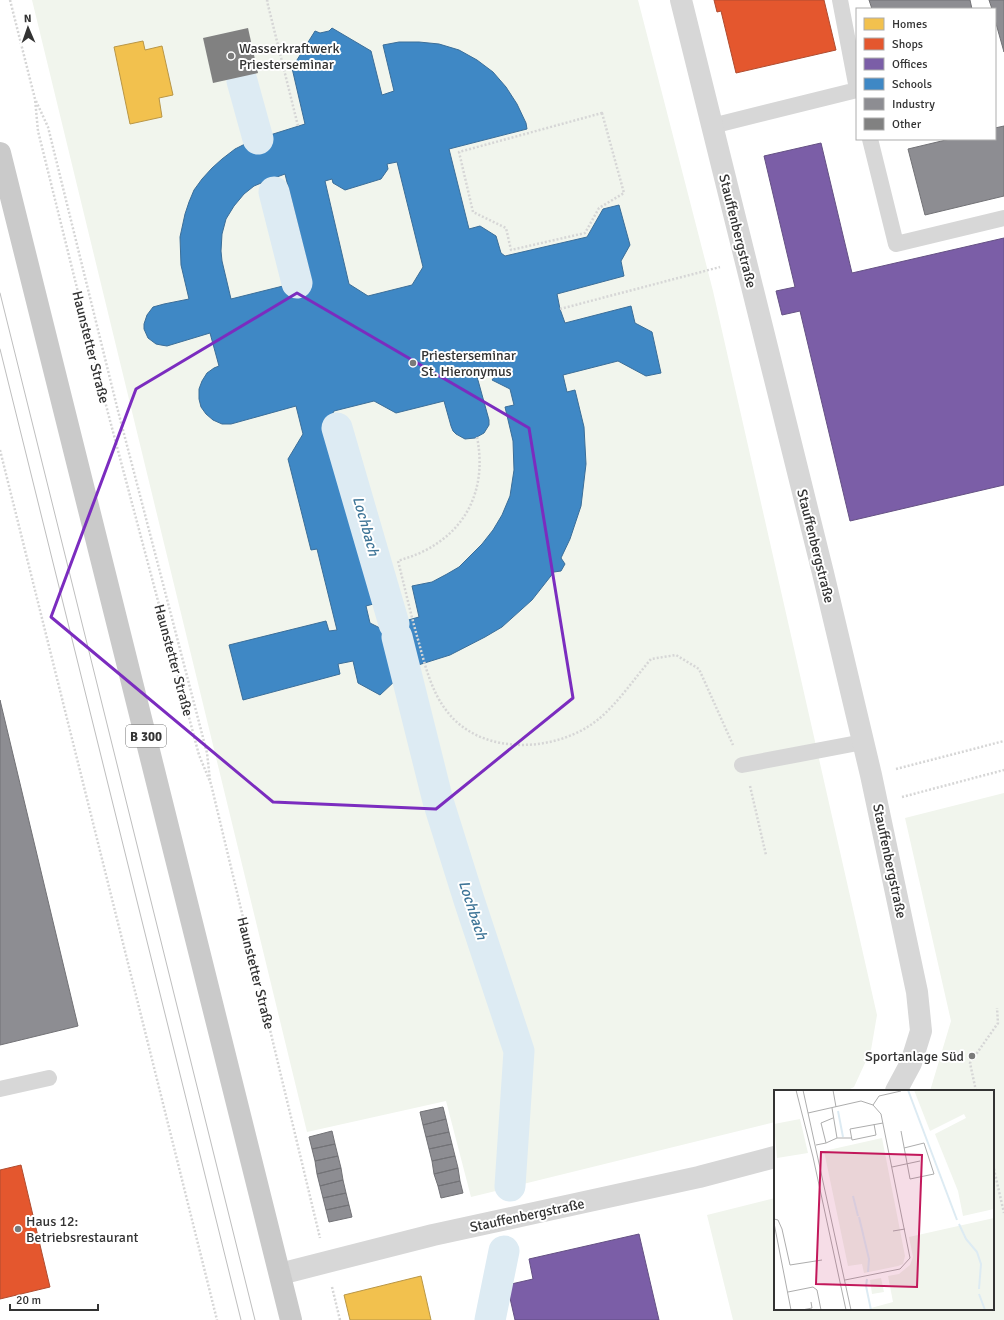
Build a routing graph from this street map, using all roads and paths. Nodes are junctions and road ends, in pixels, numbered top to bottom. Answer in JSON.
{"nodes":[{"id":1,"x":10,"y":0,"type":"edge"},
{"id":2,"x":268,"y":0,"type":"edge"},
{"id":3,"x":681,"y":0,"type":"edge"},
{"id":4,"x":840,"y":0,"type":"edge"},
{"id":5,"x":856,"y":84,"type":"edge"},
{"id":6,"x":856,"y":89,"type":"edge"},
{"id":7,"x":35,"y":99,"type":"junction"},
{"id":8,"x":298,"y":126,"type":"dead end"},
{"id":9,"x":712,"y":126,"type":"junction"},
{"id":10,"x":870,"y":140,"type":"edge"},
{"id":11,"x":0,"y":153,"type":"edge"},
{"id":12,"x":1004,"y":218,"type":"edge"},
{"id":13,"x":511,"y":250,"type":"joint"},
{"id":14,"x":746,"y":260,"type":"junction"},
{"id":15,"x":560,"y":309,"type":"dead end"},
{"id":16,"x":477,"y":437,"type":"dead end"},
{"id":17,"x":0,"y":450,"type":"edge"},
{"id":18,"x":1004,"y":741,"type":"edge"},
{"id":19,"x":863,"y":742,"type":"junction"},
{"id":20,"x":742,"y":765,"type":"junction"},
{"id":21,"x":1004,"y":770,"type":"edge"},
{"id":22,"x":871,"y":775,"type":"junction"},
{"id":23,"x":211,"y":784,"type":"junction"},
{"id":24,"x":878,"y":804,"type":"junction"},
{"id":25,"x":766,"y":855,"type":"dead end"},
{"id":26,"x":997,"y":1008,"type":"dead end"},
{"id":27,"x":49,"y":1078,"type":"dead end"},
{"id":28,"x":0,"y":1089,"type":"edge"},
{"id":29,"x":897,"y":1090,"type":"edge"},
{"id":30,"x":976,"y":1090,"type":"edge"},
{"id":31,"x":774,"y":1157,"type":"edge"},
{"id":32,"x":994,"y":1169,"type":"edge"},
{"id":33,"x":1004,"y":1213,"type":"edge"},
{"id":34,"x":326,"y":1263,"type":"junction"},
{"id":35,"x":280,"y":1274,"type":"junction"},
{"id":36,"x":217,"y":1320,"type":"edge"},
{"id":37,"x":291,"y":1320,"type":"edge"},
{"id":38,"x":340,"y":1320,"type":"edge"}],
"edges":[{"from":1,"to":7,"type":"path","name":"Haunstetter Straße"},
{"from":2,"to":8,"type":"path"},
{"from":3,"to":9,"type":"street","name":"Stauffenbergstraße"},
{"from":4,"to":5,"type":"lane"},
{"from":6,"to":9,"type":"lane"},
{"from":7,"to":23,"type":"path","name":"Haunstetter Straße"},
{"from":7,"to":23,"type":"path"},
{"from":9,"to":14,"type":"street","name":"Stauffenbergstraße"},
{"from":10,"to":12,"type":"lane"},
{"from":11,"to":35,"type":"main road","number":"B 300"},
{"from":13,"to":13,"type":"path"},
{"from":14,"to":15,"type":"path"},
{"from":14,"to":19,"type":"street","name":"Stauffenbergstraße"},
{"from":16,"to":20,"type":"path"},
{"from":17,"to":36,"type":"path"},
{"from":18,"to":22,"type":"path"},
{"from":19,"to":20,"type":"lane"},
{"from":19,"to":22,"type":"street","name":"Stauffenbergstraße"},
{"from":20,"to":25,"type":"path"},
{"from":21,"to":24,"type":"path"},
{"from":22,"to":24,"type":"street","name":"Stauffenbergstraße"},
{"from":23,"to":34,"type":"path","name":"Haunstetter Straße"},
{"from":24,"to":29,"type":"street","name":"Stauffenbergstraße"},
{"from":26,"to":30,"type":"path"},
{"from":27,"to":28,"type":"lane"},
{"from":31,"to":34,"type":"street","name":"Stauffenbergstraße"},
{"from":32,"to":33,"type":"path"},
{"from":34,"to":35,"type":"street","name":"Stauffenbergstraße"},
{"from":34,"to":38,"type":"path","name":"Haunstetter Straße"},
{"from":35,"to":37,"type":"main road","number":"B 300"}]}
